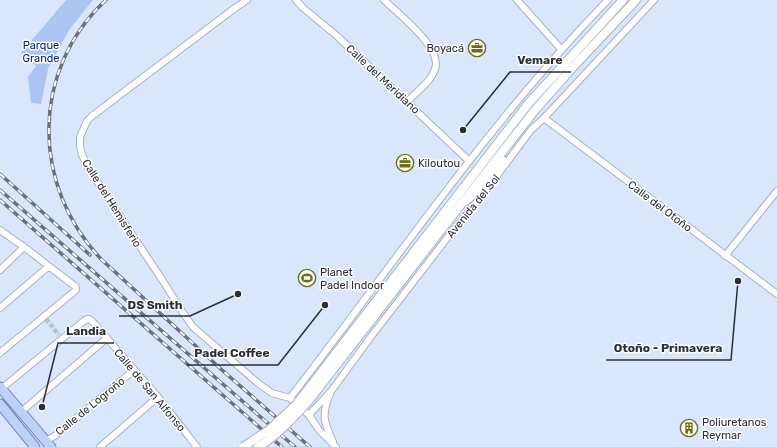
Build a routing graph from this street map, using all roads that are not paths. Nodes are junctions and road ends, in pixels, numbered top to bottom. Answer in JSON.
{"nodes":[{"id":1,"x":247,"y":0,"type":"edge"},
{"id":2,"x":296,"y":0,"type":"edge"},
{"id":3,"x":384,"y":0,"type":"edge"},
{"id":4,"x":517,"y":0,"type":"edge"},
{"id":5,"x":623,"y":0,"type":"edge"},
{"id":6,"x":636,"y":0,"type":"edge"},
{"id":7,"x":654,"y":0,"type":"edge"},
{"id":8,"x":605,"y":1,"type":"edge"},
{"id":9,"x":561,"y":50,"type":"junction"},
{"id":10,"x":407,"y":102,"type":"junction"},
{"id":11,"x":544,"y":118,"type":"junction"},
{"id":12,"x":517,"y":148,"type":"junction"},
{"id":13,"x":468,"y":160,"type":"junction"},
{"id":14,"x":777,"y":191,"type":"edge"},
{"id":15,"x":454,"y":214,"type":"junction"},
{"id":16,"x":438,"y":228,"type":"junction"},
{"id":17,"x":0,"y":230,"type":"edge"},
{"id":18,"x":24,"y":247,"type":"junction"},
{"id":19,"x":725,"y":256,"type":"junction"},
{"id":20,"x":0,"y":260,"type":"edge"},
{"id":21,"x":5,"y":266,"type":"junction"},
{"id":22,"x":48,"y":266,"type":"junction"},
{"id":23,"x":0,"y":270,"type":"edge"},
{"id":24,"x":777,"y":294,"type":"edge"},
{"id":25,"x":0,"y":308,"type":"edge"},
{"id":26,"x":107,"y":338,"type":"junction"},
{"id":27,"x":0,"y":353,"type":"edge"},
{"id":28,"x":134,"y":370,"type":"junction"},
{"id":29,"x":1,"y":388,"type":"edge"},
{"id":30,"x":332,"y":390,"type":"junction"},
{"id":31,"x":158,"y":397,"type":"junction"},
{"id":32,"x":290,"y":398,"type":"junction"},
{"id":33,"x":0,"y":404,"type":"edge"},
{"id":34,"x":21,"y":412,"type":"junction"},
{"id":35,"x":309,"y":415,"type":"junction"},
{"id":36,"x":48,"y":444,"type":"edge"},
{"id":37,"x":335,"y":446,"type":"edge"},
{"id":38,"x":35,"y":447,"type":"edge"},
{"id":39,"x":100,"y":447,"type":"edge"},
{"id":40,"x":197,"y":447,"type":"edge"},
{"id":41,"x":243,"y":447,"type":"edge"},
{"id":42,"x":258,"y":447,"type":"edge"}],
"edges":[{"from":1,"to":32,"type":"street","name":"Calle del Hemisferio"},
{"from":2,"to":10,"type":"street","name":"Calle del Meridiano"},
{"from":3,"to":10,"type":"street"},
{"from":4,"to":9,"type":"street"},
{"from":5,"to":16,"type":"main road","name":"Avenida del Sol"},
{"from":6,"to":15,"type":"main road","name":"Avenida del Sol"},
{"from":7,"to":11,"type":"street","name":"Avenida del Sol"},
{"from":8,"to":9,"type":"street"},
{"from":9,"to":13,"type":"street"},
{"from":10,"to":13,"type":"street","name":"Calle del Meridiano"},
{"from":11,"to":12,"type":"street","name":"Avenida del Sol"},
{"from":11,"to":19,"type":"street","name":"Calle del Otoño"},
{"from":12,"to":15,"type":"street"},
{"from":12,"to":30,"type":"street","name":"Avenida del Sol"},
{"from":13,"to":32,"type":"street"},
{"from":14,"to":19,"type":"street"},
{"from":15,"to":16,"type":"main road","name":"Avenida del Sol"},
{"from":16,"to":41,"type":"main road","name":"Avenida del Sol","bridge":true},
{"from":16,"to":42,"type":"main road","name":"Avenida del Sol","bridge":true},
{"from":17,"to":18,"type":"street"},
{"from":18,"to":21,"type":"street"},
{"from":18,"to":22,"type":"street"},
{"from":19,"to":24,"type":"street","name":"Calle del Otoño"},
{"from":20,"to":21,"type":"street"},
{"from":21,"to":23,"type":"street"},
{"from":22,"to":25,"type":"street"},
{"from":22,"to":27,"type":"street"},
{"from":26,"to":28,"type":"street","name":"Calle de San Alfonso"},
{"from":26,"to":29,"type":"street","name":"Calle de San Alfonso"},
{"from":26,"to":34,"type":"street"},
{"from":28,"to":31,"type":"street","name":"Calle de San Alfonso"},
{"from":28,"to":36,"type":"street","name":"Calle de Logroño"},
{"from":29,"to":34,"type":"main road"},
{"from":30,"to":35,"type":"street","name":"Avenida del Sol"},
{"from":30,"to":37,"type":"street"},
{"from":31,"to":39,"type":"street"},
{"from":31,"to":40,"type":"street","name":"Calle de San Alfonso"},
{"from":32,"to":35,"type":"street"},
{"from":33,"to":38,"type":"main road"},
{"from":34,"to":36,"type":"main road"},
{"from":35,"to":37,"type":"street"}]}
